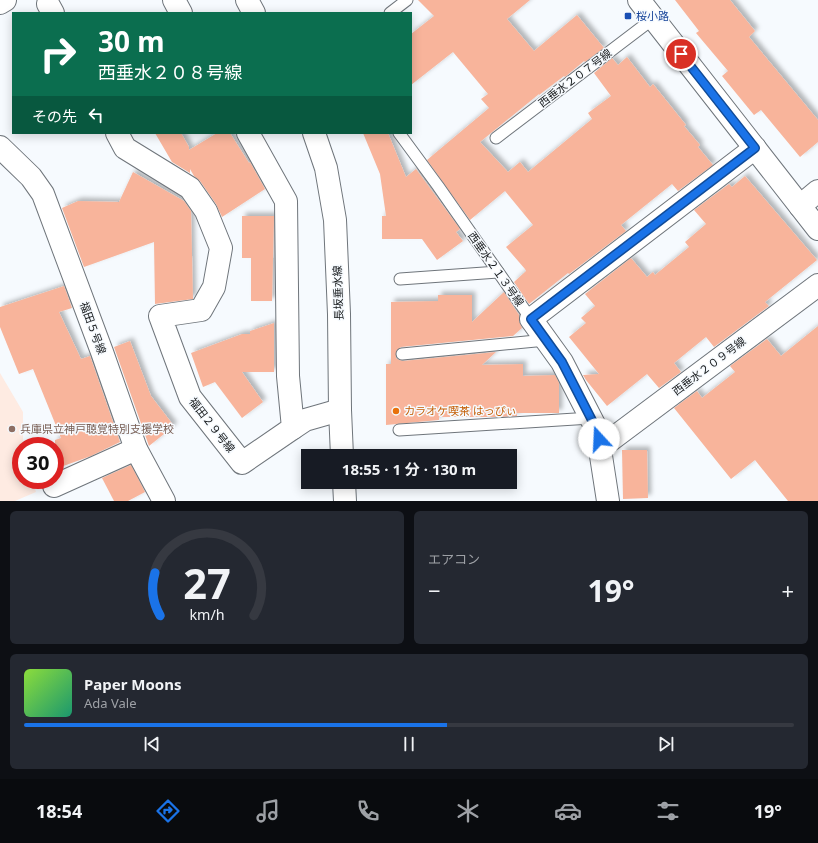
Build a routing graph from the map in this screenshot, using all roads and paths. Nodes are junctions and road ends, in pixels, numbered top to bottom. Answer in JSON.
{"nodes":[{"id":1,"x":5,"y":0,"type":"edge"},
{"id":2,"x":174,"y":0,"type":"edge"},
{"id":3,"x":247,"y":0,"type":"edge"},
{"id":4,"x":639,"y":0,"type":"edge"},
{"id":5,"x":402,"y":1,"type":"edge"},
{"id":6,"x":0,"y":3,"type":"edge"},
{"id":7,"x":180,"y":12,"type":"edge"},
{"id":8,"x":253,"y":12,"type":"edge"},
{"id":9,"x":391,"y":12,"type":"edge"},
{"id":10,"x":654,"y":18,"type":"junction"},
{"id":11,"x":118,"y":134,"type":"edge"},
{"id":12,"x":249,"y":134,"type":"edge"},
{"id":13,"x":314,"y":134,"type":"edge"},
{"id":14,"x":400,"y":134,"type":"edge"},
{"id":15,"x":496,"y":138,"type":"dead end"},
{"id":16,"x":755,"y":148,"type":"junction"},
{"id":17,"x":7,"y":153,"type":"edge"},
{"id":18,"x":818,"y":191,"type":"edge"},
{"id":19,"x":800,"y":206,"type":"junction"},
{"id":20,"x":818,"y":229,"type":"edge"},
{"id":21,"x":498,"y":272,"type":"junction"},
{"id":22,"x":400,"y":279,"type":"dead end"},
{"id":23,"x":818,"y":285,"type":"edge"},
{"id":24,"x":531,"y":319,"type":"junction"},
{"id":25,"x":546,"y":340,"type":"junction"},
{"id":26,"x":402,"y":354,"type":"dead end"},
{"id":27,"x":340,"y":410,"type":"junction"},
{"id":28,"x":591,"y":418,"type":"junction"},
{"id":29,"x":293,"y":428,"type":"junction"},
{"id":30,"x":399,"y":430,"type":"dead end"},
{"id":31,"x":600,"y":448,"type":"junction"},
{"id":32,"x":136,"y":449,"type":"junction"},
{"id":33,"x":342,"y":449,"type":"edge"},
{"id":34,"x":64,"y":481,"type":"edge"},
{"id":35,"x":344,"y":489,"type":"edge"},
{"id":36,"x":164,"y":501,"type":"edge"},
{"id":37,"x":345,"y":501,"type":"edge"},
{"id":38,"x":608,"y":501,"type":"edge"}],
"edges":[{"from":1,"to":6,"type":"street"},
{"from":2,"to":7,"type":"street"},
{"from":3,"to":8,"type":"street"},
{"from":4,"to":10,"type":"street"},
{"from":5,"to":9,"type":"lane"},
{"from":10,"to":15,"type":"lane","name":"西垂水２０７号線"},
{"from":10,"to":16,"type":"street"},
{"from":11,"to":29,"type":"street","name":"福田２９号線"},
{"from":12,"to":29,"type":"street"},
{"from":13,"to":27,"type":"street","name":"長坂垂水線"},
{"from":14,"to":21,"type":"lane","name":"西垂水２１３号線"},
{"from":16,"to":19,"type":"street"},
{"from":16,"to":24,"type":"street"},
{"from":17,"to":32,"type":"street","name":"福田５号線"},
{"from":18,"to":19,"type":"street"},
{"from":19,"to":20,"type":"street"},
{"from":21,"to":22,"type":"lane"},
{"from":21,"to":24,"type":"lane","name":"西垂水２１３号線"},
{"from":23,"to":31,"type":"street","name":"西垂水２０９号線"},
{"from":24,"to":25,"type":"street","name":"西垂水２１３号線"},
{"from":25,"to":26,"type":"lane"},
{"from":25,"to":28,"type":"street","name":"西垂水２１３号線"},
{"from":27,"to":29,"type":"street"},
{"from":27,"to":33,"type":"street","name":"長坂垂水線"},
{"from":28,"to":30,"type":"lane"},
{"from":28,"to":31,"type":"street","name":"西垂水２１３号線"},
{"from":31,"to":38,"type":"street","name":"西垂水２１３号線"},
{"from":32,"to":34,"type":"street"},
{"from":32,"to":36,"type":"street","name":"福田５号線"},
{"from":35,"to":37,"type":"street"}]}
